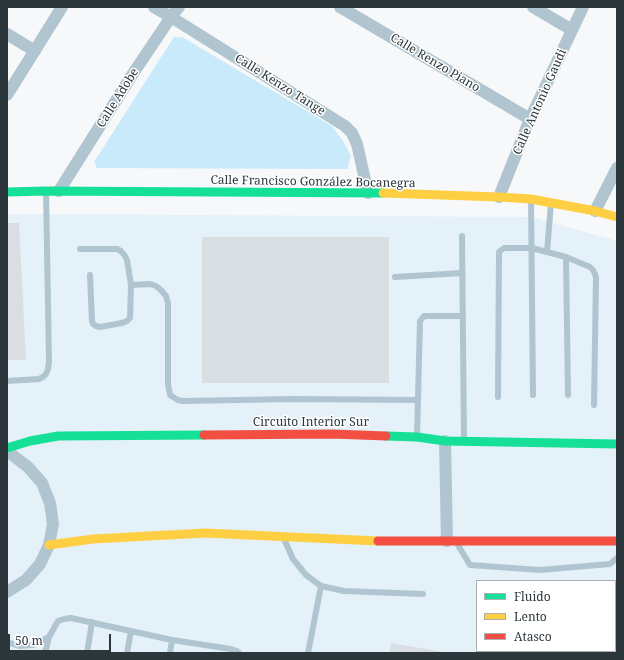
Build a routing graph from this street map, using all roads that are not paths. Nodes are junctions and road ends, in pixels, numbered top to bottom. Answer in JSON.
{"nodes":[{"id":1,"x":62,"y":7,"type":"edge"},
{"id":2,"x":154,"y":7,"type":"edge"},
{"id":3,"x":178,"y":7,"type":"edge"},
{"id":4,"x":340,"y":7,"type":"edge"},
{"id":5,"x":533,"y":7,"type":"edge"},
{"id":6,"x":583,"y":7,"type":"edge"},
{"id":7,"x":171,"y":17,"type":"junction"},
{"id":8,"x":572,"y":30,"type":"junction"},
{"id":9,"x":7,"y":34,"type":"edge"},
{"id":10,"x":35,"y":51,"type":"junction"},
{"id":11,"x":7,"y":95,"type":"edge"},
{"id":12,"x":530,"y":119,"type":"junction"},
{"id":13,"x":617,"y":168,"type":"edge"},
{"id":14,"x":46,"y":191,"type":"junction"},
{"id":15,"x":7,"y":192,"type":"edge"},
{"id":16,"x":59,"y":192,"type":"junction"},
{"id":17,"x":368,"y":193,"type":"junction"},
{"id":18,"x":499,"y":197,"type":"junction"},
{"id":19,"x":531,"y":199,"type":"junction"},
{"id":20,"x":551,"y":203,"type":"junction"},
{"id":21,"x":595,"y":211,"type":"junction"},
{"id":22,"x":617,"y":217,"type":"edge"},
{"id":23,"x":462,"y":236,"type":"dead end"},
{"id":24,"x":532,"y":248,"type":"junction"},
{"id":25,"x":80,"y":249,"type":"dead end"},
{"id":26,"x":547,"y":252,"type":"junction"},
{"id":27,"x":566,"y":257,"type":"junction"},
{"id":28,"x":462,"y":273,"type":"junction"},
{"id":29,"x":90,"y":275,"type":"dead end"},
{"id":30,"x":395,"y":277,"type":"dead end"},
{"id":31,"x":131,"y":285,"type":"junction"},
{"id":32,"x":462,"y":316,"type":"junction"},
{"id":33,"x":7,"y":381,"type":"edge"},
{"id":34,"x":533,"y":394,"type":"dead end"},
{"id":35,"x":568,"y":395,"type":"dead end"},
{"id":36,"x":498,"y":397,"type":"dead end"},
{"id":37,"x":418,"y":400,"type":"junction"},
{"id":38,"x":594,"y":405,"type":"dead end"},
{"id":39,"x":417,"y":437,"type":"junction"},
{"id":40,"x":445,"y":441,"type":"junction"},
{"id":41,"x":464,"y":441,"type":"junction"},
{"id":42,"x":617,"y":444,"type":"edge"},
{"id":43,"x":7,"y":448,"type":"edge"},
{"id":44,"x":7,"y":451,"type":"edge"},
{"id":45,"x":283,"y":537,"type":"junction"},
{"id":46,"x":451,"y":541,"type":"junction"},
{"id":47,"x":616,"y":543,"type":"edge"},
{"id":48,"x":49,"y":545,"type":"junction"},
{"id":49,"x":617,"y":558,"type":"edge"},
{"id":50,"x":321,"y":586,"type":"junction"},
{"id":51,"x":7,"y":592,"type":"edge"},
{"id":52,"x":423,"y":594,"type":"dead end"},
{"id":53,"x":92,"y":622,"type":"junction"},
{"id":54,"x":131,"y":631,"type":"junction"},
{"id":55,"x":49,"y":637,"type":"junction"},
{"id":56,"x":172,"y":640,"type":"junction"},
{"id":57,"x":7,"y":642,"type":"edge"},
{"id":58,"x":209,"y":646,"type":"junction"},
{"id":59,"x":46,"y":653,"type":"edge"},
{"id":60,"x":87,"y":653,"type":"edge"},
{"id":61,"x":126,"y":653,"type":"edge"},
{"id":62,"x":170,"y":653,"type":"edge"},
{"id":63,"x":208,"y":653,"type":"edge"},
{"id":64,"x":239,"y":653,"type":"edge"},
{"id":65,"x":308,"y":653,"type":"edge"}],
"edges":[{"from":1,"to":10,"type":"street"},
{"from":2,"to":7,"type":"street","name":"Calle Kenzo Tange"},
{"from":3,"to":7,"type":"street","name":"Calle Adobe"},
{"from":4,"to":12,"type":"street","name":"Calle Renzo Piano"},
{"from":5,"to":8,"type":"street"},
{"from":6,"to":8,"type":"street","name":"Calle Antonio Gaudi"},
{"from":7,"to":16,"type":"street","name":"Calle Adobe"},
{"from":7,"to":17,"type":"street","name":"Calle Kenzo Tange"},
{"from":8,"to":12,"type":"street","name":"Calle Antonio Gaudi"},
{"from":9,"to":10,"type":"street"},
{"from":10,"to":11,"type":"street"},
{"from":12,"to":18,"type":"street","name":"Calle Antonio Gaudi"},
{"from":13,"to":21,"type":"street"},
{"from":14,"to":15,"type":"street","name":"Calle Francisco González Bocanegra"},
{"from":14,"to":16,"type":"street","name":"Calle Francisco González Bocanegra"},
{"from":14,"to":33,"type":"lane"},
{"from":16,"to":17,"type":"street","name":"Calle Francisco González Bocanegra"},
{"from":17,"to":18,"type":"street","name":"Calle Francisco González Bocanegra"},
{"from":18,"to":19,"type":"street","name":"Calle Francisco González Bocanegra"},
{"from":19,"to":20,"type":"street","name":"Calle Francisco González Bocanegra"},
{"from":19,"to":24,"type":"lane"},
{"from":20,"to":21,"type":"street","name":"Calle Francisco González Bocanegra"},
{"from":20,"to":26,"type":"lane"},
{"from":21,"to":22,"type":"street","name":"Calle Francisco González Bocanegra"},
{"from":23,"to":28,"type":"lane"},
{"from":24,"to":26,"type":"lane"},
{"from":24,"to":34,"type":"lane"},
{"from":24,"to":36,"type":"lane"},
{"from":25,"to":31,"type":"lane"},
{"from":26,"to":27,"type":"lane"},
{"from":27,"to":35,"type":"lane"},
{"from":27,"to":38,"type":"lane"},
{"from":28,"to":30,"type":"lane"},
{"from":28,"to":32,"type":"lane"},
{"from":29,"to":31,"type":"lane"},
{"from":31,"to":37,"type":"lane"},
{"from":32,"to":37,"type":"lane"},
{"from":32,"to":41,"type":"lane"},
{"from":37,"to":39,"type":"lane"},
{"from":39,"to":40,"type":"street","name":"Circuito Interior Sur"},
{"from":39,"to":43,"type":"street","name":"Circuito Interior Sur"},
{"from":40,"to":41,"type":"street","name":"Circuito Interior Sur"},
{"from":40,"to":46,"type":"street"},
{"from":41,"to":42,"type":"street","name":"Circuito Interior Sur"},
{"from":44,"to":48,"type":"street"},
{"from":45,"to":46,"type":"street"},
{"from":45,"to":48,"type":"street"},
{"from":45,"to":50,"type":"lane"},
{"from":46,"to":47,"type":"street"},
{"from":46,"to":49,"type":"lane"},
{"from":48,"to":51,"type":"street"},
{"from":50,"to":52,"type":"lane"},
{"from":50,"to":65,"type":"lane"},
{"from":53,"to":54,"type":"lane"},
{"from":53,"to":55,"type":"lane"},
{"from":53,"to":60,"type":"lane"},
{"from":54,"to":56,"type":"lane"},
{"from":54,"to":61,"type":"lane"},
{"from":55,"to":57,"type":"lane"},
{"from":55,"to":59,"type":"lane"},
{"from":56,"to":58,"type":"lane"},
{"from":56,"to":62,"type":"lane"},
{"from":58,"to":63,"type":"lane"},
{"from":58,"to":64,"type":"lane"}]}
